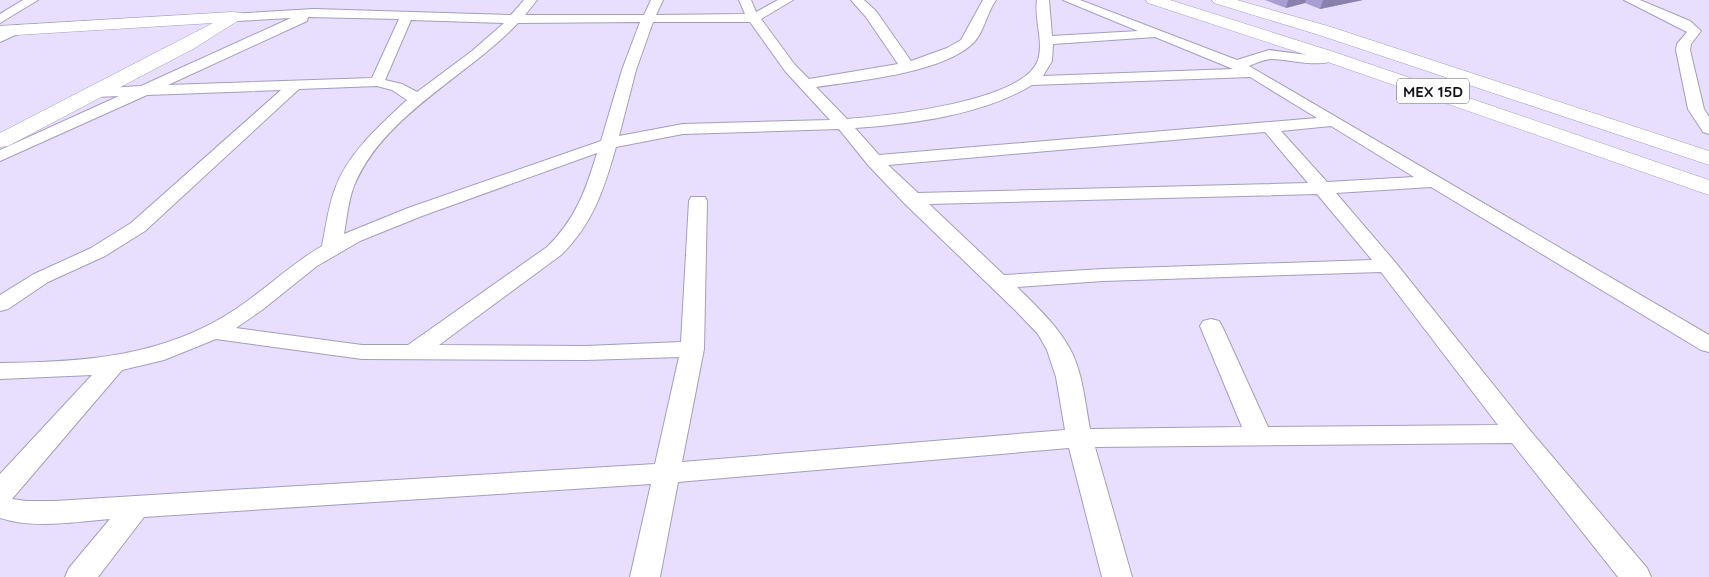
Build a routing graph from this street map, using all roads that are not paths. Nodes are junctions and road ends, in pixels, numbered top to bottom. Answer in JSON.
{"nodes":[{"id":1,"x":32,"y":0,"type":"edge"},
{"id":2,"x":343,"y":0,"type":"edge"},
{"id":3,"x":532,"y":0,"type":"edge"},
{"id":4,"x":657,"y":0,"type":"edge"},
{"id":5,"x":787,"y":0,"type":"edge"},
{"id":6,"x":857,"y":0,"type":"edge"},
{"id":7,"x":990,"y":0,"type":"edge"},
{"id":8,"x":1043,"y":0,"type":"edge"},
{"id":9,"x":1069,"y":0,"type":"edge"},
{"id":10,"x":1154,"y":0,"type":"edge"},
{"id":11,"x":1220,"y":0,"type":"edge"},
{"id":12,"x":1630,"y":0,"type":"edge"},
{"id":13,"x":255,"y":4,"type":"dead end"},
{"id":14,"x":749,"y":9,"type":"edge"},
{"id":15,"x":314,"y":13,"type":"junction"},
{"id":16,"x":407,"y":15,"type":"junction"},
{"id":17,"x":236,"y":17,"type":"junction"},
{"id":18,"x":0,"y":19,"type":"edge"},
{"id":19,"x":516,"y":19,"type":"junction"},
{"id":20,"x":648,"y":19,"type":"junction"},
{"id":21,"x":8,"y":30,"type":"edge"},
{"id":22,"x":1159,"y":34,"type":"junction"},
{"id":23,"x":0,"y":38,"type":"edge"},
{"id":24,"x":1047,"y":40,"type":"junction"},
{"id":25,"x":1331,"y":56,"type":"junction"},
{"id":26,"x":908,"y":66,"type":"junction"},
{"id":27,"x":1245,"y":69,"type":"junction"},
{"id":28,"x":1029,"y":81,"type":"junction"},
{"id":29,"x":377,"y":82,"type":"junction"},
{"id":30,"x":807,"y":84,"type":"junction"},
{"id":31,"x":293,"y":87,"type":"junction"},
{"id":32,"x":95,"y":92,"type":"junction"},
{"id":33,"x":138,"y":92,"type":"junction"},
{"id":34,"x":417,"y":99,"type":"junction"},
{"id":35,"x":1335,"y":121,"type":"junction"},
{"id":36,"x":844,"y":125,"type":"junction"},
{"id":37,"x":1270,"y":128,"type":"junction"},
{"id":38,"x":1709,"y":129,"type":"edge"},
{"id":39,"x":0,"y":140,"type":"edge"},
{"id":40,"x":608,"y":145,"type":"junction"},
{"id":41,"x":0,"y":156,"type":"edge"},
{"id":42,"x":1709,"y":158,"type":"edge"},
{"id":43,"x":874,"y":161,"type":"junction"},
{"id":44,"x":1436,"y":182,"type":"junction"},
{"id":45,"x":1323,"y":188,"type":"junction"},
{"id":46,"x":1709,"y":188,"type":"edge"},
{"id":47,"x":911,"y":199,"type":"junction"},
{"id":48,"x":698,"y":202,"type":"dead end"},
{"id":49,"x":331,"y":248,"type":"junction"},
{"id":50,"x":1388,"y":266,"type":"junction"},
{"id":51,"x":998,"y":282,"type":"junction"},
{"id":52,"x":0,"y":304,"type":"edge"},
{"id":53,"x":1210,"y":326,"type":"dead end"},
{"id":54,"x":214,"y":332,"type":"junction"},
{"id":55,"x":1709,"y":345,"type":"edge"},
{"id":56,"x":692,"y":349,"type":"junction"},
{"id":57,"x":412,"y":353,"type":"junction"},
{"id":58,"x":113,"y":366,"type":"junction"},
{"id":59,"x":0,"y":371,"type":"edge"},
{"id":60,"x":1519,"y":434,"type":"junction"},
{"id":61,"x":1259,"y":436,"type":"junction"},
{"id":62,"x":1080,"y":438,"type":"junction"},
{"id":63,"x":666,"y":473,"type":"junction"},
{"id":64,"x":0,"y":495,"type":"edge"},
{"id":65,"x":0,"y":505,"type":"edge"},
{"id":66,"x":137,"y":506,"type":"junction"},
{"id":67,"x":80,"y":577,"type":"edge"},
{"id":68,"x":645,"y":577,"type":"edge"},
{"id":69,"x":1117,"y":577,"type":"edge"},
{"id":70,"x":1636,"y":577,"type":"edge"}],
"edges":[{"from":1,"to":18,"type":"street"},
{"from":2,"to":15,"type":"street"},
{"from":3,"to":19,"type":"street"},
{"from":4,"to":20,"type":"street"},
{"from":5,"to":14,"type":"street"},
{"from":6,"to":26,"type":"street"},
{"from":7,"to":26,"type":"street"},
{"from":8,"to":24,"type":"street"},
{"from":9,"to":22,"type":"street"},
{"from":10,"to":25,"type":"main road","number":"MEX 15D"},
{"from":11,"to":42,"type":"main road","number":"MEX 15D"},
{"from":12,"to":38,"type":"street"},
{"from":13,"to":17,"type":"street"},
{"from":14,"to":20,"type":"street"},
{"from":14,"to":30,"type":"street"},
{"from":15,"to":16,"type":"street"},
{"from":15,"to":17,"type":"street"},
{"from":15,"to":33,"type":"street"},
{"from":16,"to":19,"type":"street"},
{"from":16,"to":29,"type":"street"},
{"from":17,"to":21,"type":"main road"},
{"from":17,"to":32,"type":"main road"},
{"from":19,"to":20,"type":"street"},
{"from":19,"to":34,"type":"street"},
{"from":20,"to":40,"type":"street"},
{"from":21,"to":23,"type":"street"},
{"from":22,"to":24,"type":"street"},
{"from":22,"to":27,"type":"street"},
{"from":24,"to":28,"type":"street"},
{"from":25,"to":27,"type":"street"},
{"from":25,"to":46,"type":"main road","number":"MEX 15D"},
{"from":26,"to":30,"type":"street"},
{"from":27,"to":28,"type":"street"},
{"from":27,"to":35,"type":"street"},
{"from":28,"to":36,"type":"street"},
{"from":29,"to":31,"type":"street"},
{"from":29,"to":34,"type":"street"},
{"from":30,"to":36,"type":"street"},
{"from":31,"to":33,"type":"street"},
{"from":31,"to":52,"type":"street"},
{"from":32,"to":33,"type":"street"},
{"from":32,"to":39,"type":"main road"},
{"from":33,"to":41,"type":"street"},
{"from":34,"to":49,"type":"street"},
{"from":35,"to":37,"type":"street"},
{"from":35,"to":44,"type":"street"},
{"from":36,"to":40,"type":"street"},
{"from":36,"to":43,"type":"street"},
{"from":37,"to":43,"type":"street"},
{"from":37,"to":45,"type":"street"},
{"from":40,"to":49,"type":"street"},
{"from":40,"to":57,"type":"street"},
{"from":43,"to":47,"type":"street"},
{"from":44,"to":45,"type":"street"},
{"from":44,"to":55,"type":"street"},
{"from":45,"to":47,"type":"street"},
{"from":45,"to":50,"type":"street"},
{"from":47,"to":51,"type":"street"},
{"from":48,"to":56,"type":"street"},
{"from":49,"to":54,"type":"street"},
{"from":50,"to":51,"type":"street"},
{"from":50,"to":60,"type":"street"},
{"from":51,"to":62,"type":"street"},
{"from":53,"to":61,"type":"street"},
{"from":54,"to":57,"type":"street"},
{"from":54,"to":58,"type":"street"},
{"from":56,"to":57,"type":"street"},
{"from":56,"to":63,"type":"street"},
{"from":58,"to":59,"type":"street"},
{"from":58,"to":64,"type":"street"},
{"from":60,"to":61,"type":"street"},
{"from":60,"to":70,"type":"street"},
{"from":61,"to":62,"type":"street"},
{"from":62,"to":63,"type":"street"},
{"from":62,"to":69,"type":"street"},
{"from":63,"to":66,"type":"street"},
{"from":63,"to":68,"type":"street"},
{"from":65,"to":66,"type":"street"},
{"from":66,"to":67,"type":"street"}]}
